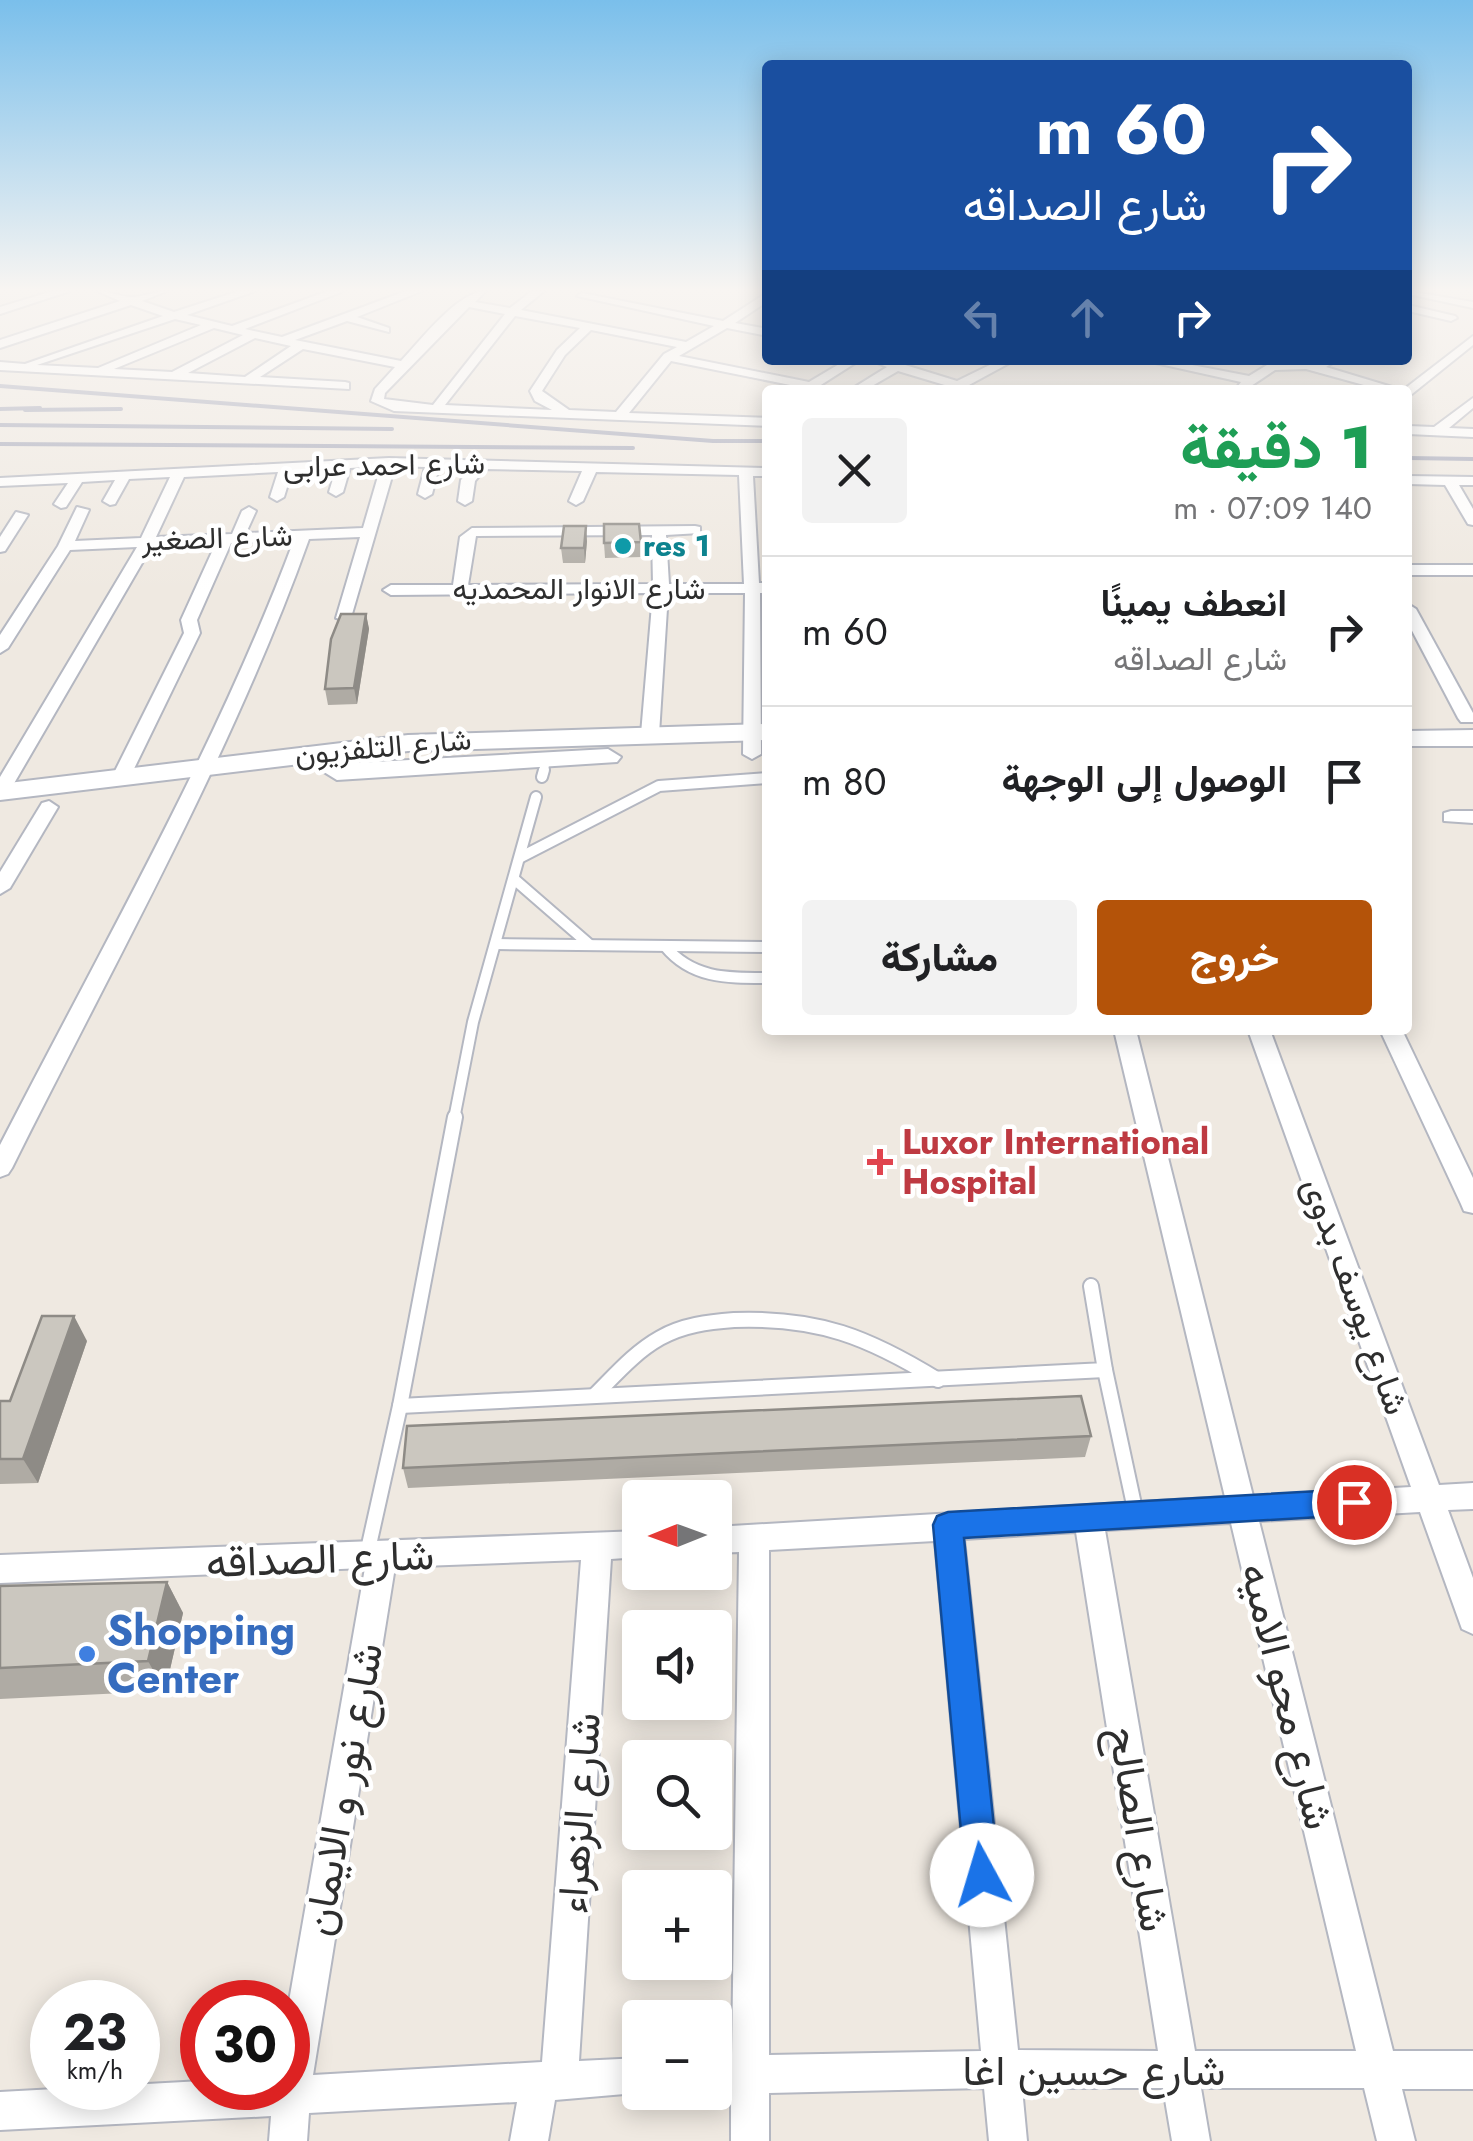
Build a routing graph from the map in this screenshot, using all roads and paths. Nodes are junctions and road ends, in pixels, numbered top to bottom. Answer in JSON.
{"nodes":[{"id":1,"x":380,"y":391,"type":"edge"},
{"id":2,"x":450,"y":391,"type":"edge"},
{"id":3,"x":536,"y":391,"type":"edge"},
{"id":4,"x":640,"y":391,"type":"edge"},
{"id":5,"x":1473,"y":402,"type":"edge"},
{"id":6,"x":436,"y":409,"type":"junction"},
{"id":7,"x":569,"y":412,"type":"junction"},
{"id":8,"x":621,"y":414,"type":"junction"},
{"id":9,"x":760,"y":422,"type":"edge"},
{"id":10,"x":1412,"y":430,"type":"edge"},
{"id":11,"x":1439,"y":430,"type":"junction"},
{"id":12,"x":1473,"y":433,"type":"edge"},
{"id":13,"x":389,"y":462,"type":"junction"},
{"id":14,"x":434,"y":462,"type":"junction"},
{"id":15,"x":345,"y":463,"type":"junction"},
{"id":16,"x":483,"y":463,"type":"junction"},
{"id":17,"x":287,"y":465,"type":"junction"},
{"id":18,"x":590,"y":467,"type":"junction"},
{"id":19,"x":180,"y":471,"type":"junction"},
{"id":20,"x":746,"y":472,"type":"junction"},
{"id":21,"x":762,"y":472,"type":"edge"},
{"id":22,"x":126,"y":474,"type":"junction"},
{"id":23,"x":78,"y":478,"type":"junction"},
{"id":24,"x":34,"y":480,"type":"junction"},
{"id":25,"x":1412,"y":480,"type":"edge"},
{"id":26,"x":1448,"y":480,"type":"junction"},
{"id":27,"x":1473,"y":481,"type":"edge"},
{"id":28,"x":0,"y":482,"type":"edge"},
{"id":29,"x":336,"y":492,"type":"dead end"},
{"id":30,"x":425,"y":494,"type":"dead end"},
{"id":31,"x":278,"y":497,"type":"dead end"},
{"id":32,"x":110,"y":500,"type":"dead end"},
{"id":33,"x":465,"y":500,"type":"dead end"},
{"id":34,"x":576,"y":500,"type":"dead end"},
{"id":35,"x":60,"y":504,"type":"dead end"},
{"id":36,"x":82,"y":510,"type":"dead end"},
{"id":37,"x":249,"y":511,"type":"dead end"},
{"id":38,"x":1473,"y":521,"type":"edge"},
{"id":39,"x":658,"y":530,"type":"junction"},
{"id":40,"x":695,"y":530,"type":"dead end"},
{"id":41,"x":369,"y":532,"type":"junction"},
{"id":42,"x":749,"y":534,"type":"junction"},
{"id":43,"x":762,"y":534,"type":"edge"},
{"id":44,"x":303,"y":535,"type":"junction"},
{"id":45,"x":231,"y":539,"type":"junction"},
{"id":46,"x":148,"y":541,"type":"junction"},
{"id":47,"x":65,"y":546,"type":"junction"},
{"id":48,"x":0,"y":548,"type":"edge"},
{"id":49,"x":1412,"y":570,"type":"edge"},
{"id":50,"x":1473,"y":570,"type":"edge"},
{"id":51,"x":661,"y":587,"type":"junction"},
{"id":52,"x":760,"y":588,"type":"edge"},
{"id":53,"x":460,"y":589,"type":"junction"},
{"id":54,"x":390,"y":590,"type":"dead end"},
{"id":55,"x":1412,"y":616,"type":"edge"},
{"id":56,"x":344,"y":618,"type":"edge"},
{"id":57,"x":0,"y":648,"type":"edge"},
{"id":58,"x":1412,"y":718,"type":"edge"},
{"id":59,"x":1471,"y":724,"type":"edge"},
{"id":60,"x":650,"y":734,"type":"junction"},
{"id":61,"x":1412,"y":738,"type":"edge"},
{"id":62,"x":760,"y":743,"type":"edge"},
{"id":63,"x":547,"y":757,"type":"junction"},
{"id":64,"x":121,"y":777,"type":"junction"},
{"id":65,"x":197,"y":778,"type":"junction"},
{"id":66,"x":762,"y":778,"type":"edge"},
{"id":67,"x":151,"y":784,"type":"junction"},
{"id":68,"x":0,"y":792,"type":"edge"},
{"id":69,"x":536,"y":797,"type":"dead end"},
{"id":70,"x":49,"y":807,"type":"junction"},
{"id":71,"x":0,"y":813,"type":"edge"},
{"id":72,"x":1451,"y":817,"type":"dead end"},
{"id":73,"x":1473,"y":817,"type":"edge"},
{"id":74,"x":521,"y":857,"type":"junction"},
{"id":75,"x":514,"y":879,"type":"junction"},
{"id":76,"x":0,"y":888,"type":"edge"},
{"id":77,"x":496,"y":944,"type":"junction"},
{"id":78,"x":590,"y":945,"type":"junction"},
{"id":79,"x":665,"y":946,"type":"junction"},
{"id":80,"x":762,"y":948,"type":"edge"},
{"id":81,"x":762,"y":978,"type":"edge"},
{"id":82,"x":1126,"y":1035,"type":"edge"},
{"id":83,"x":1261,"y":1035,"type":"edge"},
{"id":84,"x":1394,"y":1035,"type":"edge"},
{"id":85,"x":0,"y":1168,"type":"edge"},
{"id":86,"x":1473,"y":1204,"type":"edge"},
{"id":87,"x":1091,"y":1286,"type":"dead end"},
{"id":88,"x":1104,"y":1370,"type":"junction"},
{"id":89,"x":938,"y":1380,"type":"junction"},
{"id":90,"x":596,"y":1394,"type":"junction"},
{"id":91,"x":400,"y":1406,"type":"junction"},
{"id":92,"x":1473,"y":1496,"type":"edge"},
{"id":93,"x":1428,"y":1498,"type":"junction"},
{"id":94,"x":1242,"y":1508,"type":"junction"},
{"id":95,"x":1136,"y":1514,"type":"junction"},
{"id":96,"x":1088,"y":1517,"type":"junction"},
{"id":97,"x":948,"y":1525,"type":"junction"},
{"id":98,"x":754,"y":1537,"type":"junction"},
{"id":99,"x":732,"y":1539,"type":"edge"},
{"id":100,"x":622,"y":1545,"type":"edge"},
{"id":101,"x":597,"y":1547,"type":"junction"},
{"id":102,"x":374,"y":1557,"type":"junction"},
{"id":103,"x":0,"y":1570,"type":"edge"},
{"id":104,"x":1473,"y":1619,"type":"edge"},
{"id":105,"x":308,"y":1980,"type":"edge"},
{"id":106,"x":1179,"y":2069,"type":"junction"},
{"id":107,"x":1001,"y":2070,"type":"junction"},
{"id":108,"x":1379,"y":2070,"type":"junction"},
{"id":109,"x":1473,"y":2070,"type":"edge"},
{"id":110,"x":732,"y":2074,"type":"edge"},
{"id":111,"x":622,"y":2078,"type":"edge"},
{"id":112,"x":549,"y":2080,"type":"junction"},
{"id":113,"x":310,"y":2093,"type":"edge"},
{"id":114,"x":180,"y":2100,"type":"edge"},
{"id":115,"x":289,"y":2110,"type":"edge"},
{"id":116,"x":0,"y":2111,"type":"edge"},
{"id":117,"x":288,"y":2141,"type":"edge"},
{"id":118,"x":529,"y":2141,"type":"edge"},
{"id":119,"x":750,"y":2141,"type":"edge"},
{"id":120,"x":1008,"y":2141,"type":"edge"},
{"id":121,"x":1191,"y":2141,"type":"edge"},
{"id":122,"x":1396,"y":2141,"type":"edge"}],
"edges":[{"from":1,"to":6,"type":"street"},
{"from":2,"to":6,"type":"street"},
{"from":3,"to":7,"type":"street"},
{"from":4,"to":8,"type":"street"},
{"from":5,"to":11,"type":"street"},
{"from":6,"to":7,"type":"street"},
{"from":7,"to":8,"type":"street"},
{"from":8,"to":9,"type":"street"},
{"from":10,"to":11,"type":"street"},
{"from":11,"to":12,"type":"street"},
{"from":13,"to":14,"type":"street","name":"شارع احمد عرابى"},
{"from":13,"to":15,"type":"street","name":"شارع احمد عرابى"},
{"from":13,"to":41,"type":"street"},
{"from":14,"to":16,"type":"street","name":"شارع احمد عرابى"},
{"from":14,"to":30,"type":"street"},
{"from":15,"to":17,"type":"street","name":"شارع احمد عرابى"},
{"from":15,"to":29,"type":"street"},
{"from":16,"to":18,"type":"street","name":"شارع احمد عرابى"},
{"from":16,"to":33,"type":"street"},
{"from":17,"to":19,"type":"street","name":"شارع احمد عرابى"},
{"from":17,"to":31,"type":"street"},
{"from":18,"to":20,"type":"street","name":"شارع احمد عرابى"},
{"from":18,"to":34,"type":"street"},
{"from":19,"to":22,"type":"street","name":"شارع احمد عرابى"},
{"from":19,"to":46,"type":"street"},
{"from":20,"to":21,"type":"street","name":"شارع احمد عرابى"},
{"from":20,"to":42,"type":"street"},
{"from":22,"to":23,"type":"street","name":"شارع احمد عرابى"},
{"from":22,"to":32,"type":"street"},
{"from":23,"to":24,"type":"street","name":"شارع احمد عرابى"},
{"from":23,"to":35,"type":"street"},
{"from":24,"to":28,"type":"street","name":"شارع احمد عرابى"},
{"from":24,"to":48,"type":"street"},
{"from":25,"to":26,"type":"street"},
{"from":26,"to":27,"type":"street"},
{"from":26,"to":38,"type":"street"},
{"from":36,"to":47,"type":"street"},
{"from":37,"to":45,"type":"street"},
{"from":39,"to":40,"type":"street"},
{"from":39,"to":51,"type":"street"},
{"from":39,"to":53,"type":"street"},
{"from":41,"to":44,"type":"street","name":"شارع الصغير"},
{"from":41,"to":56,"type":"street"},
{"from":42,"to":43,"type":"street"},
{"from":42,"to":52,"type":"street"},
{"from":44,"to":45,"type":"street","name":"شارع الصغير"},
{"from":44,"to":65,"type":"street"},
{"from":45,"to":46,"type":"street","name":"شارع الصغير"},
{"from":45,"to":64,"type":"street"},
{"from":46,"to":47,"type":"street","name":"شارع الصغير"},
{"from":46,"to":68,"type":"street"},
{"from":47,"to":57,"type":"street"},
{"from":49,"to":50,"type":"street"},
{"from":51,"to":52,"type":"street","name":"شارع الانوار المحمديه"},
{"from":51,"to":53,"type":"street","name":"شارع الانوار المحمديه"},
{"from":51,"to":60,"type":"street"},
{"from":52,"to":62,"type":"street"},
{"from":53,"to":54,"type":"street","name":"شارع الانوار المحمديه"},
{"from":55,"to":59,"type":"street"},
{"from":58,"to":59,"type":"main road"},
{"from":59,"to":61,"type":"main road"},
{"from":60,"to":62,"type":"main road","name":"شارع التلفزيون"},
{"from":60,"to":63,"type":"main road","name":"شارع التلفزيون"},
{"from":62,"to":63,"type":"main road","name":"شارع التلفزيون"},
{"from":63,"to":65,"type":"main road","name":"شارع التلفزيون"},
{"from":64,"to":67,"type":"main road","name":"شارع التلفزيون"},
{"from":64,"to":68,"type":"main road","name":"شارع التلفزيون"},
{"from":65,"to":67,"type":"main road","name":"شارع التلفزيون"},
{"from":65,"to":85,"type":"street"},
{"from":66,"to":74,"type":"lane"},
{"from":67,"to":70,"type":"main road","name":"شارع التلفزيون"},
{"from":69,"to":74,"type":"lane"},
{"from":70,"to":71,"type":"main road","name":"شارع التلفزيون"},
{"from":70,"to":76,"type":"street"},
{"from":72,"to":73,"type":"street"},
{"from":74,"to":75,"type":"lane"},
{"from":75,"to":77,"type":"lane"},
{"from":75,"to":78,"type":"lane"},
{"from":77,"to":78,"type":"lane"},
{"from":77,"to":91,"type":"lane"},
{"from":78,"to":79,"type":"lane"},
{"from":79,"to":80,"type":"lane"},
{"from":79,"to":81,"type":"lane"},
{"from":82,"to":94,"type":"street","name":"شارع محو الاميه"},
{"from":83,"to":93,"type":"street","name":"شارع يوسف بدوى"},
{"from":84,"to":86,"type":"street"},
{"from":87,"to":88,"type":"lane"},
{"from":88,"to":89,"type":"lane"},
{"from":88,"to":95,"type":"lane"},
{"from":89,"to":90,"type":"lane"},
{"from":89,"to":90,"type":"lane"},
{"from":90,"to":91,"type":"lane"},
{"from":91,"to":102,"type":"lane"},
{"from":92,"to":93,"type":"street"},
{"from":93,"to":94,"type":"street"},
{"from":93,"to":104,"type":"street","name":"شارع يوسف بدوى"},
{"from":94,"to":95,"type":"street"},
{"from":94,"to":108,"type":"street","name":"شارع محو الاميه"},
{"from":95,"to":96,"type":"street"},
{"from":96,"to":97,"type":"street"},
{"from":96,"to":106,"type":"street","name":"شارع الصالح"},
{"from":97,"to":98,"type":"street"},
{"from":97,"to":107,"type":"street"},
{"from":98,"to":99,"type":"street"},
{"from":98,"to":110,"type":"street"},
{"from":100,"to":101,"type":"street","name":"شارع الصداقه"},
{"from":101,"to":102,"type":"street","name":"شارع الصداقه"},
{"from":101,"to":112,"type":"street","name":"شارع الزهراء"},
{"from":102,"to":103,"type":"street","name":"شارع الصداقه"},
{"from":102,"to":105,"type":"street","name":"شارع نور و الايمان"},
{"from":106,"to":107,"type":"street","name":"شارع حسين اغا"},
{"from":106,"to":108,"type":"street","name":"شارع حسين اغا"},
{"from":106,"to":121,"type":"street","name":"شارع الصالح"},
{"from":107,"to":110,"type":"street","name":"شارع حسين اغا"},
{"from":107,"to":120,"type":"street"},
{"from":108,"to":109,"type":"street","name":"شارع حسين اغا"},
{"from":108,"to":122,"type":"street","name":"شارع محو الاميه"},
{"from":110,"to":119,"type":"street"},
{"from":111,"to":112,"type":"street"},
{"from":112,"to":113,"type":"street"},
{"from":112,"to":118,"type":"street","name":"شارع الزهراء"},
{"from":114,"to":116,"type":"street"},
{"from":115,"to":117,"type":"street","name":"شارع نور و الايمان"}]}
